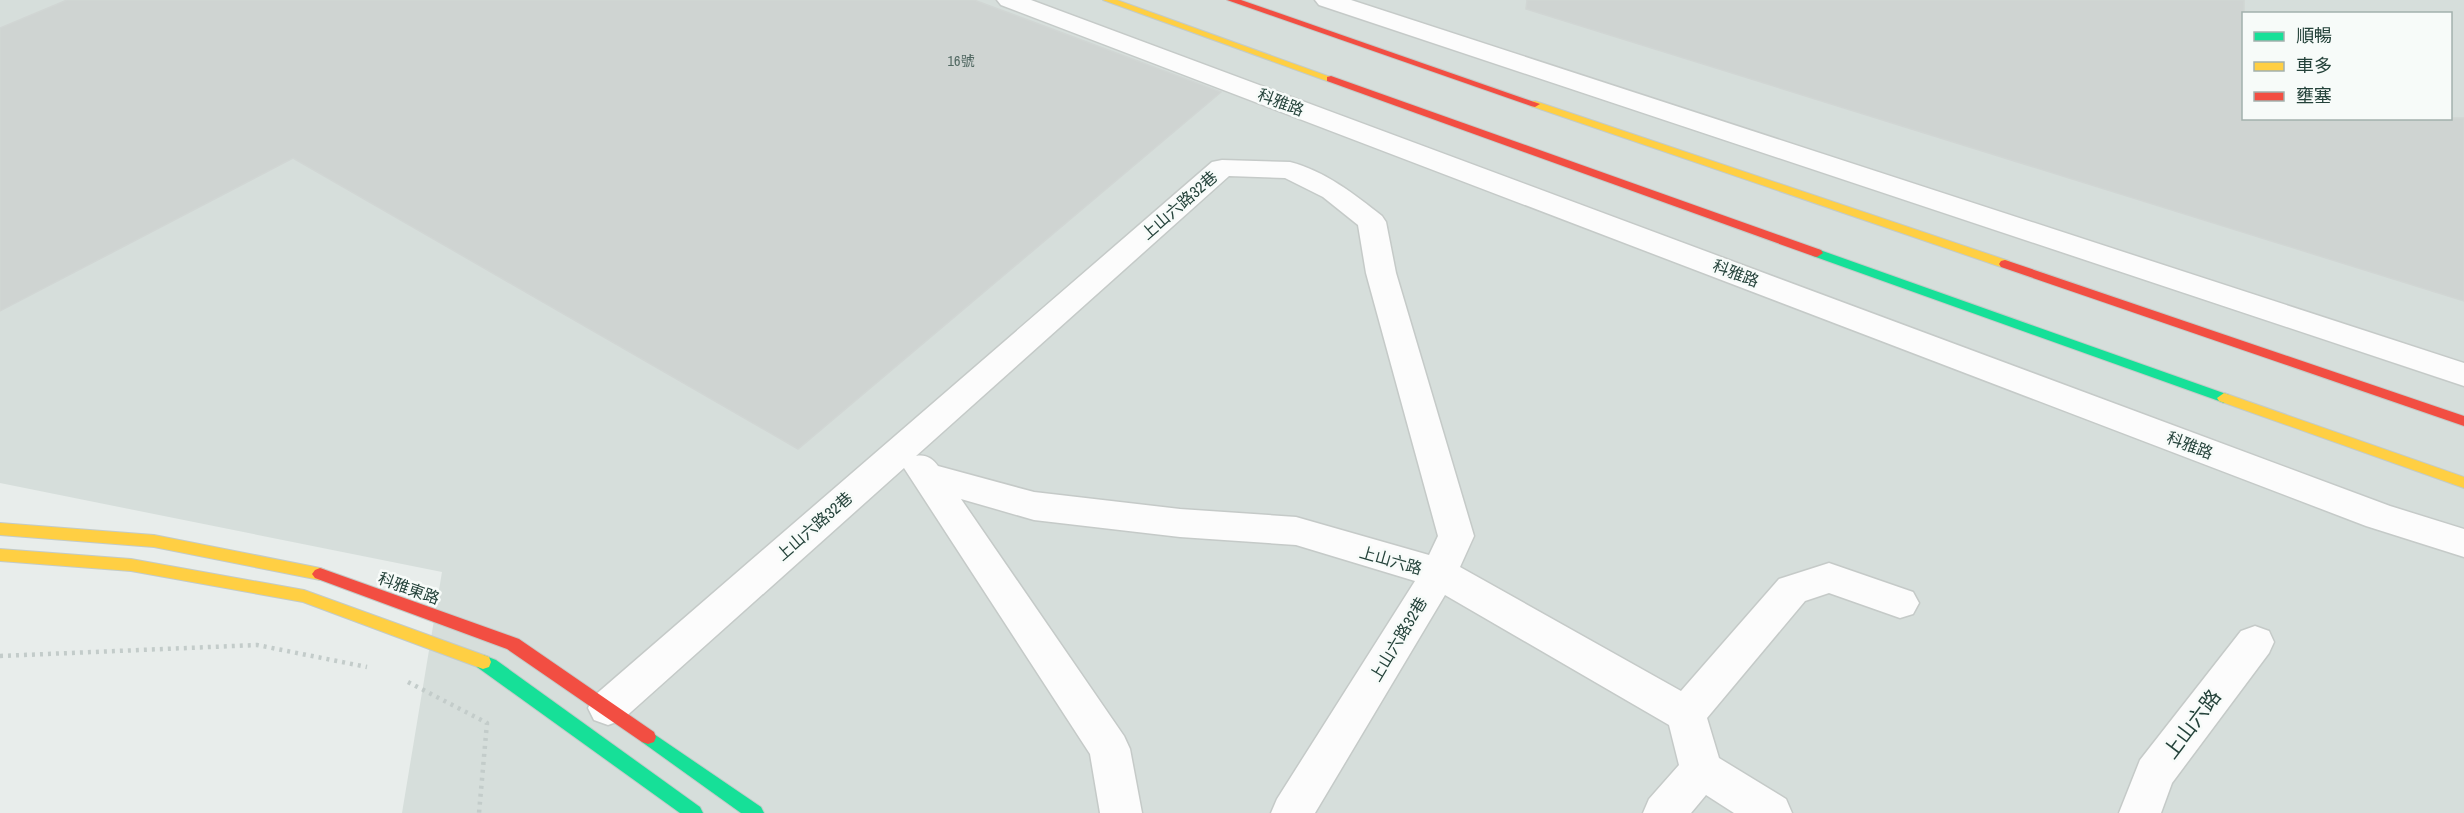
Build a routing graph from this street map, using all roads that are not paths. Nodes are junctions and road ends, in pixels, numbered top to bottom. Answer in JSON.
{"nodes":[{"id":1,"x":1009,"y":0,"type":"edge"},
{"id":2,"x":1108,"y":0,"type":"edge"},
{"id":3,"x":1232,"y":0,"type":"edge"},
{"id":4,"x":1327,"y":0,"type":"edge"},
{"id":5,"x":2464,"y":375,"type":"edge"},
{"id":6,"x":2464,"y":421,"type":"edge"},
{"id":7,"x":905,"y":446,"type":"junction"},
{"id":8,"x":927,"y":476,"type":"junction"},
{"id":9,"x":2464,"y":483,"type":"edge"},
{"id":10,"x":0,"y":529,"type":"edge"},
{"id":11,"x":2464,"y":543,"type":"edge"},
{"id":12,"x":0,"y":555,"type":"edge"},
{"id":13,"x":1438,"y":573,"type":"junction"},
{"id":14,"x":1900,"y":603,"type":"dead end"},
{"id":15,"x":2256,"y":642,"type":"dead end"},
{"id":16,"x":608,"y":708,"type":"junction"},
{"id":17,"x":1686,"y":714,"type":"junction"},
{"id":18,"x":1701,"y":770,"type":"junction"},
{"id":19,"x":694,"y":813,"type":"edge"},
{"id":20,"x":755,"y":813,"type":"edge"},
{"id":21,"x":1121,"y":813,"type":"edge"},
{"id":22,"x":1292,"y":813,"type":"edge"},
{"id":23,"x":1664,"y":813,"type":"edge"},
{"id":24,"x":1770,"y":813,"type":"edge"},
{"id":25,"x":2140,"y":813,"type":"edge"}],
"edges":[{"from":1,"to":11,"type":"street","name":"科雅路"},
{"from":2,"to":9,"type":"street"},
{"from":3,"to":6,"type":"street"},
{"from":4,"to":5,"type":"street"},
{"from":7,"to":8,"type":"street"},
{"from":7,"to":13,"type":"street","name":"上山六路32巷"},
{"from":7,"to":16,"type":"street","name":"上山六路32巷"},
{"from":8,"to":13,"type":"street","name":"上山六路"},
{"from":8,"to":21,"type":"street"},
{"from":10,"to":16,"type":"street","name":"科雅東路"},
{"from":12,"to":19,"type":"street"},
{"from":13,"to":17,"type":"street","name":"上山六路"},
{"from":13,"to":22,"type":"street","name":"上山六路32巷"},
{"from":14,"to":17,"type":"street"},
{"from":15,"to":25,"type":"street","name":"上山六路"},
{"from":16,"to":20,"type":"street","name":"科雅東路"},
{"from":17,"to":18,"type":"street"},
{"from":18,"to":23,"type":"street"},
{"from":18,"to":24,"type":"street"}]}
